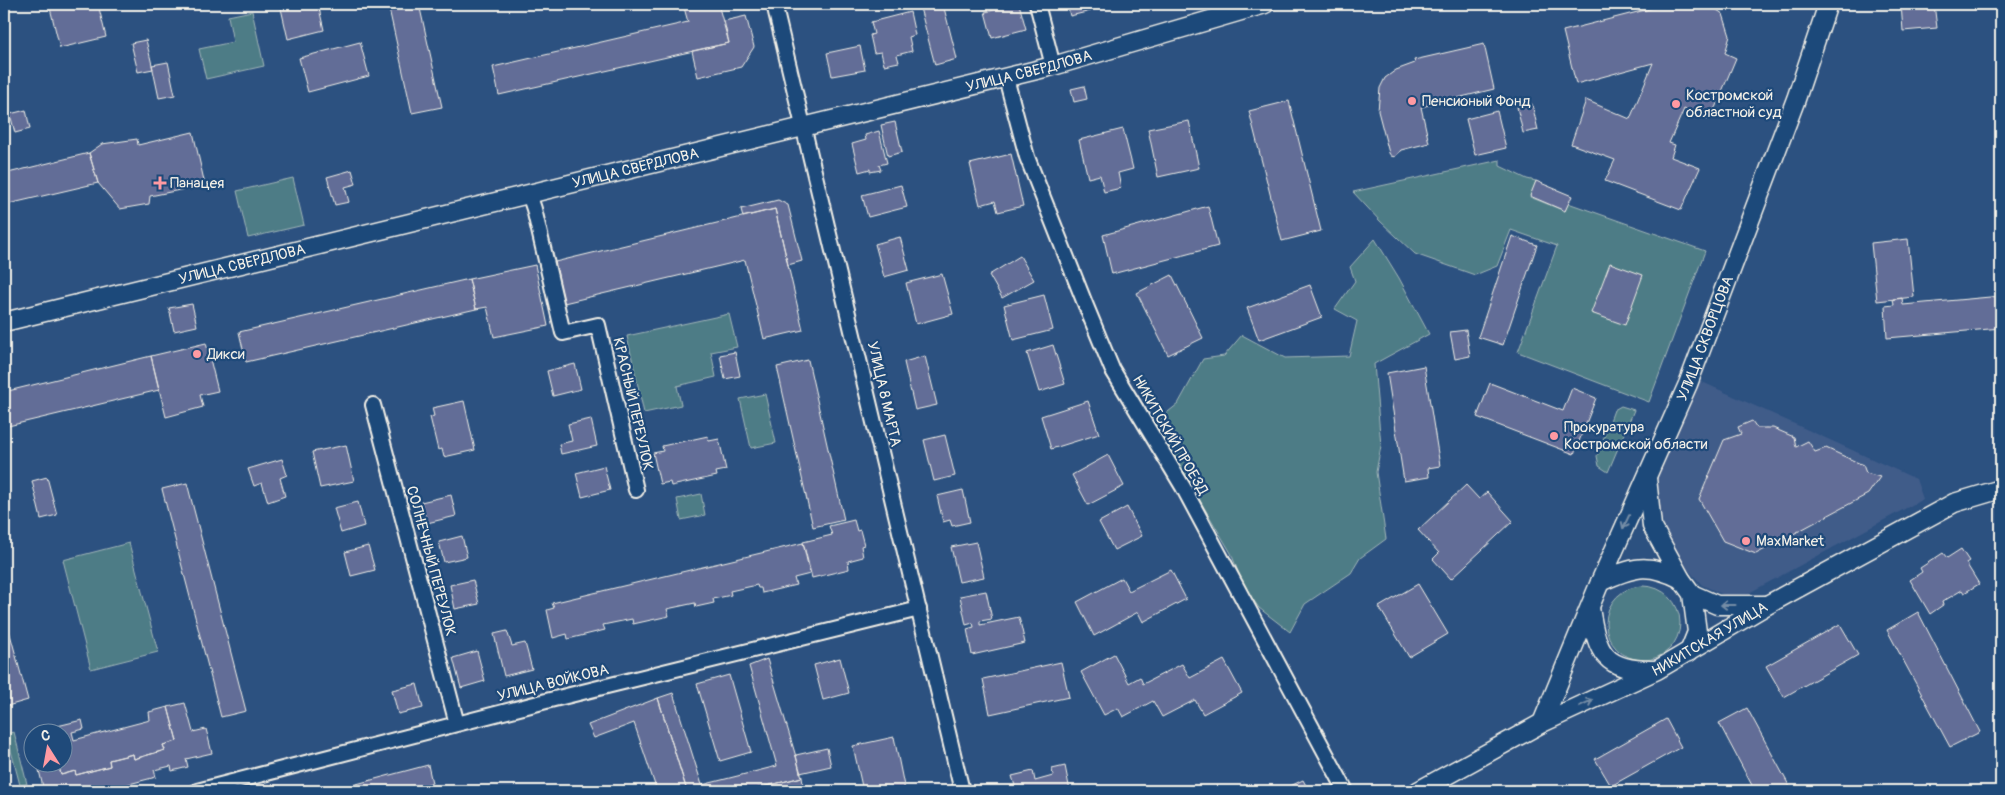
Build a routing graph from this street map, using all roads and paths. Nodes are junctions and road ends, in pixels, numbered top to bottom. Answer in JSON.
{"nodes":[{"id":1,"x":774,"y":4,"type":"edge"},
{"id":2,"x":1037,"y":4,"type":"edge"},
{"id":3,"x":1265,"y":4,"type":"edge"},
{"id":4,"x":1828,"y":4,"type":"edge"},
{"id":5,"x":1053,"y":66,"type":"junction"},
{"id":6,"x":1006,"y":78,"type":"junction"},
{"id":7,"x":804,"y":127,"type":"junction"},
{"id":8,"x":529,"y":194,"type":"junction"},
{"id":9,"x":4,"y":322,"type":"edge"},
{"id":10,"x":373,"y":405,"type":"dead end"},
{"id":11,"x":1647,"y":478,"type":"junction"},
{"id":12,"x":2001,"y":489,"type":"edge"},
{"id":13,"x":636,"y":490,"type":"dead end"},
{"id":14,"x":1681,"y":579,"type":"junction"},
{"id":15,"x":1600,"y":582,"type":"junction"},
{"id":16,"x":1692,"y":594,"type":"junction"},
{"id":17,"x":1767,"y":605,"type":"junction"},
{"id":18,"x":1590,"y":608,"type":"junction"},
{"id":19,"x":919,"y":609,"type":"junction"},
{"id":20,"x":1689,"y":652,"type":"junction"},
{"id":21,"x":1657,"y":670,"type":"junction"},
{"id":22,"x":1542,"y":723,"type":"junction"},
{"id":23,"x":457,"y":724,"type":"junction"},
{"id":24,"x":197,"y":791,"type":"edge"},
{"id":25,"x":962,"y":791,"type":"edge"},
{"id":26,"x":1346,"y":791,"type":"edge"},
{"id":27,"x":1418,"y":791,"type":"edge"}],
"edges":[{"from":1,"to":7,"type":"street","name":"УЛИЦА 8 МАРТА"},
{"from":2,"to":5,"type":"street"},
{"from":3,"to":5,"type":"street","name":"УЛИЦА СВЕРДЛОВА"},
{"from":4,"to":11,"type":"street","name":"УЛИЦА СКВОРЦОВА"},
{"from":5,"to":6,"type":"street","name":"УЛИЦА СВЕРДЛОВА"},
{"from":6,"to":7,"type":"street","name":"УЛИЦА СВЕРДЛОВА"},
{"from":6,"to":26,"type":"street","name":"НИКИТСКИЙ ПРОЕЗД"},
{"from":7,"to":8,"type":"street","name":"УЛИЦА СВЕРДЛОВА"},
{"from":7,"to":19,"type":"street","name":"УЛИЦА 8 МАРТА"},
{"from":8,"to":9,"type":"street","name":"УЛИЦА СВЕРДЛОВА"},
{"from":8,"to":13,"type":"street","name":"КРАСНЫЙ ПЕРЕУЛОК"},
{"from":10,"to":23,"type":"street","name":"СОЛНЕЧНЫЙ ПЕРЕУЛОК"},
{"from":11,"to":14,"type":"street"},
{"from":11,"to":15,"type":"street","name":"УЛИЦА СКВОРЦОВА","one_way":true},
{"from":12,"to":17,"type":"street","name":"НИКИТСКАЯ УЛИЦА"},
{"from":14,"to":15,"type":"street"},
{"from":14,"to":16,"type":"street"},
{"from":15,"to":18,"type":"street","name":"УЛИЦА СКВОРЦОВА"},
{"from":17,"to":16,"type":"street","one_way":true},
{"from":16,"to":20,"type":"street"},
{"from":17,"to":20,"type":"street","name":"НИКИТСКАЯ УЛИЦА"},
{"from":18,"to":21,"type":"street"},
{"from":18,"to":22,"type":"street","name":"УЛИЦА СКВОРЦОВА"},
{"from":19,"to":23,"type":"street","name":"УЛИЦА ВОЙКОВА"},
{"from":19,"to":25,"type":"street","name":"УЛИЦА 8 МАРТА"},
{"from":20,"to":21,"type":"street","name":"НИКИТСКАЯ УЛИЦА"},
{"from":22,"to":21,"type":"street","name":"НИКИТСКАЯ УЛИЦА","one_way":true},
{"from":22,"to":27,"type":"street","name":"НИКИТСКАЯ УЛИЦА"},
{"from":23,"to":24,"type":"street","name":"УЛИЦА ВОЙКОВА"}]}
